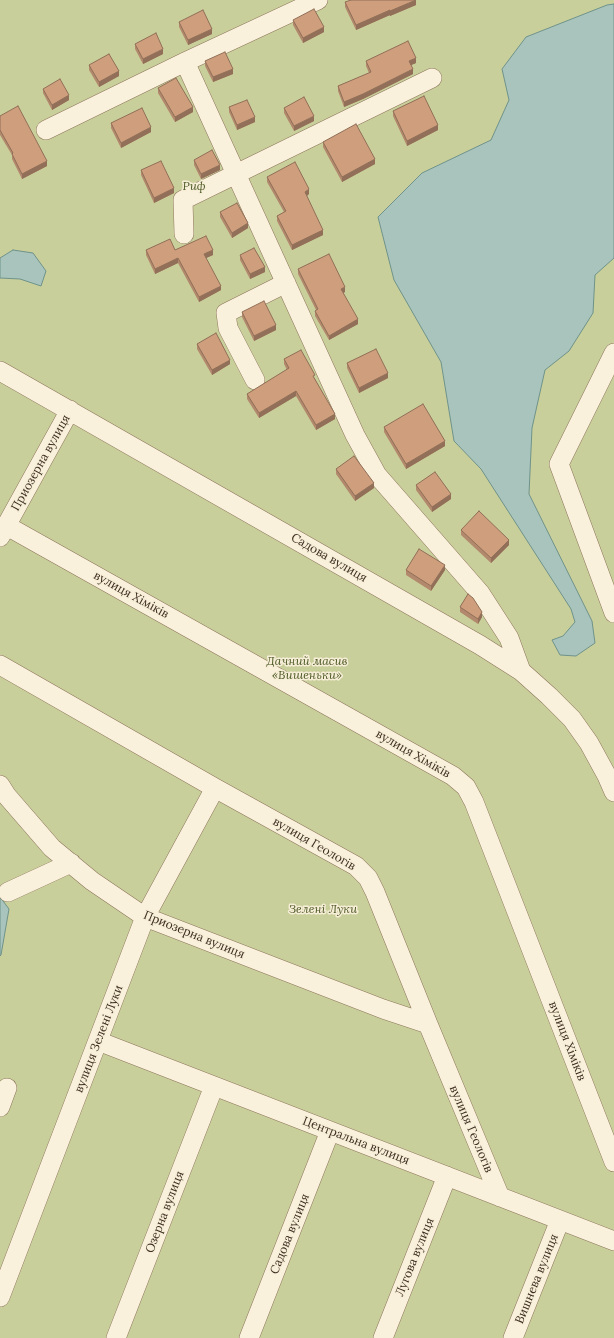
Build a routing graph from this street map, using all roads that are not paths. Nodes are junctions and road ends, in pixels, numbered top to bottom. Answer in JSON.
{"nodes":[{"id":1,"x":318,"y":0,"type":"edge"},
{"id":2,"x":185,"y":62,"type":"junction"},
{"id":3,"x":432,"y":78,"type":"dead end"},
{"id":4,"x":46,"y":130,"type":"dead end"},
{"id":5,"x":236,"y":174,"type":"junction"},
{"id":6,"x":184,"y":234,"type":"dead end"},
{"id":7,"x":286,"y":283,"type":"junction"},
{"id":8,"x":614,"y":353,"type":"edge"},
{"id":9,"x":2,"y":378,"type":"edge"},
{"id":10,"x":255,"y":380,"type":"dead end"},
{"id":11,"x":70,"y":410,"type":"junction"},
{"id":12,"x":3,"y":531,"type":"edge"},
{"id":13,"x":614,"y":613,"type":"edge"},
{"id":14,"x":0,"y":664,"type":"edge"},
{"id":15,"x":521,"y":671,"type":"junction"},
{"id":16,"x":0,"y":785,"type":"edge"},
{"id":17,"x":215,"y":788,"type":"junction"},
{"id":18,"x":614,"y":792,"type":"edge"},
{"id":19,"x":71,"y":863,"type":"junction"},
{"id":20,"x":8,"y":892,"type":"dead end"},
{"id":21,"x":145,"y":917,"type":"junction"},
{"id":22,"x":428,"y":1024,"type":"junction"},
{"id":23,"x":98,"y":1041,"type":"junction"},
{"id":24,"x":214,"y":1086,"type":"junction"},
{"id":25,"x":8,"y":1088,"type":"dead end"},
{"id":26,"x":0,"y":1107,"type":"edge"},
{"id":27,"x":330,"y":1131,"type":"junction"},
{"id":28,"x":614,"y":1162,"type":"edge"},
{"id":29,"x":447,"y":1176,"type":"junction"},
{"id":30,"x":500,"y":1197,"type":"junction"},
{"id":31,"x":560,"y":1220,"type":"junction"},
{"id":32,"x":614,"y":1241,"type":"edge"},
{"id":33,"x":0,"y":1297,"type":"edge"},
{"id":34,"x":116,"y":1338,"type":"edge"},
{"id":35,"x":249,"y":1338,"type":"edge"},
{"id":36,"x":383,"y":1338,"type":"edge"},
{"id":37,"x":513,"y":1338,"type":"edge"}],
"edges":[{"from":1,"to":2,"type":"street"},
{"from":2,"to":4,"type":"street"},
{"from":2,"to":5,"type":"street"},
{"from":3,"to":5,"type":"street"},
{"from":5,"to":6,"type":"street"},
{"from":5,"to":7,"type":"street"},
{"from":7,"to":10,"type":"street"},
{"from":7,"to":15,"type":"street"},
{"from":8,"to":13,"type":"street"},
{"from":9,"to":11,"type":"street","name":"Садова вулиця"},
{"from":11,"to":12,"type":"street","name":"Приозерна вулиця"},
{"from":11,"to":15,"type":"street","name":"Садова вулиця"},
{"from":12,"to":28,"type":"street","name":"вулиця Хіміків"},
{"from":14,"to":17,"type":"street","name":"вулиця Геологів"},
{"from":15,"to":18,"type":"street","name":"Садова вулиця"},
{"from":16,"to":19,"type":"street","name":"Приозерна вулиця"},
{"from":17,"to":21,"type":"street","name":"вулиця Зелені Луки"},
{"from":17,"to":22,"type":"street","name":"вулиця Геологів"},
{"from":19,"to":20,"type":"street"},
{"from":19,"to":21,"type":"street","name":"Приозерна вулиця"},
{"from":21,"to":22,"type":"street","name":"Приозерна вулиця"},
{"from":21,"to":23,"type":"street","name":"вулиця Зелені Луки"},
{"from":22,"to":30,"type":"street","name":"вулиця Геологів"},
{"from":23,"to":24,"type":"street","name":"Центральна вулиця"},
{"from":23,"to":33,"type":"street","name":"вулиця Зелені Луки"},
{"from":24,"to":27,"type":"street","name":"Центральна вулиця"},
{"from":24,"to":34,"type":"street","name":"Озерна вулиця"},
{"from":25,"to":26,"type":"street"},
{"from":27,"to":29,"type":"street","name":"Центральна вулиця"},
{"from":27,"to":35,"type":"street","name":"Садова вулиця"},
{"from":29,"to":30,"type":"street","name":"Центральна вулиця"},
{"from":29,"to":36,"type":"street","name":"Лугова вулиця"},
{"from":30,"to":31,"type":"street","name":"Центральна вулиця"},
{"from":31,"to":32,"type":"street","name":"Центральна вулиця"},
{"from":31,"to":37,"type":"street","name":"Вишнева вулиця"}]}
